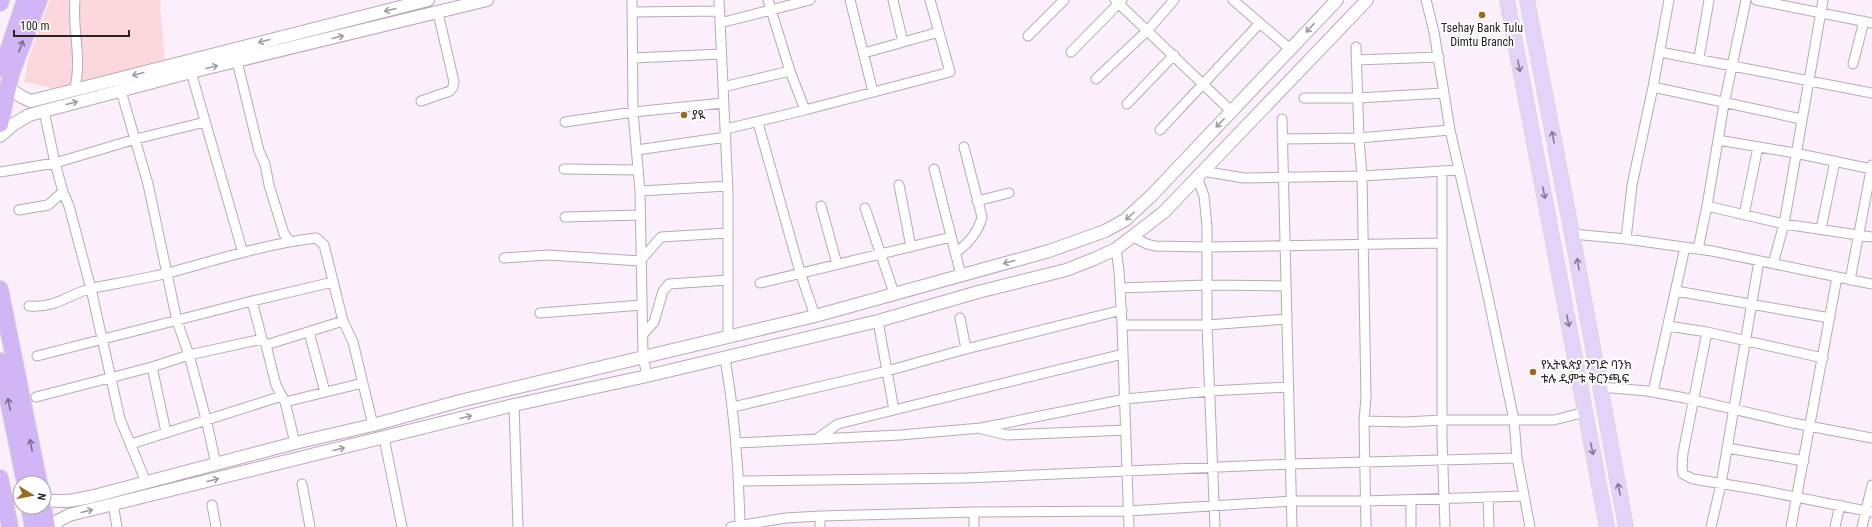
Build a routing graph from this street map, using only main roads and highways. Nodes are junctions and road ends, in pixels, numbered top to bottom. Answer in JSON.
{"nodes":[{"id":1,"x":1,"y":0,"type":"edge"},
{"id":2,"x":25,"y":0,"type":"edge"},
{"id":3,"x":39,"y":0,"type":"edge"},
{"id":4,"x":428,"y":0,"type":"edge"},
{"id":5,"x":487,"y":0,"type":"edge"},
{"id":6,"x":1337,"y":0,"type":"edge"},
{"id":7,"x":1367,"y":0,"type":"edge"},
{"id":8,"x":1507,"y":0,"type":"edge"},
{"id":9,"x":1527,"y":0,"type":"edge"},
{"id":10,"x":0,"y":3,"type":"edge"},
{"id":11,"x":3,"y":81,"type":"edge"},
{"id":12,"x":0,"y":124,"type":"edge"},
{"id":13,"x":0,"y":136,"type":"edge"},
{"id":14,"x":0,"y":289,"type":"edge"},
{"id":15,"x":0,"y":361,"type":"edge"},
{"id":16,"x":23,"y":475,"type":"edge"},
{"id":17,"x":37,"y":475,"type":"edge"},
{"id":18,"x":0,"y":478,"type":"edge"},
{"id":19,"x":52,"y":501,"type":"edge"},
{"id":20,"x":31,"y":515,"type":"edge"},
{"id":21,"x":45,"y":515,"type":"edge"},
{"id":22,"x":10,"y":527,"type":"edge"},
{"id":23,"x":33,"y":527,"type":"edge"},
{"id":24,"x":47,"y":527,"type":"edge"},
{"id":25,"x":52,"y":527,"type":"edge"},
{"id":26,"x":1607,"y":527,"type":"edge"},
{"id":27,"x":1626,"y":527,"type":"edge"}],
"edges":[{"from":1,"to":10,"type":"highway"},
{"from":2,"to":11,"type":"highway"},
{"from":11,"to":3,"type":"highway","one_way":true},
{"from":4,"to":11,"type":"main road","one_way":true},
{"from":13,"to":5,"type":"main road","one_way":true},
{"from":6,"to":19,"type":"main road","one_way":true},
{"from":25,"to":7,"type":"main road","one_way":true},
{"from":8,"to":26,"type":"main road","one_way":true},
{"from":27,"to":9,"type":"main road","one_way":true},
{"from":11,"to":12,"type":"highway"},
{"from":17,"to":14,"type":"highway","one_way":true},
{"from":16,"to":15,"type":"highway","one_way":true},
{"from":18,"to":22,"type":"highway"},
{"from":20,"to":23,"type":"highway"},
{"from":21,"to":24,"type":"highway"}]}
